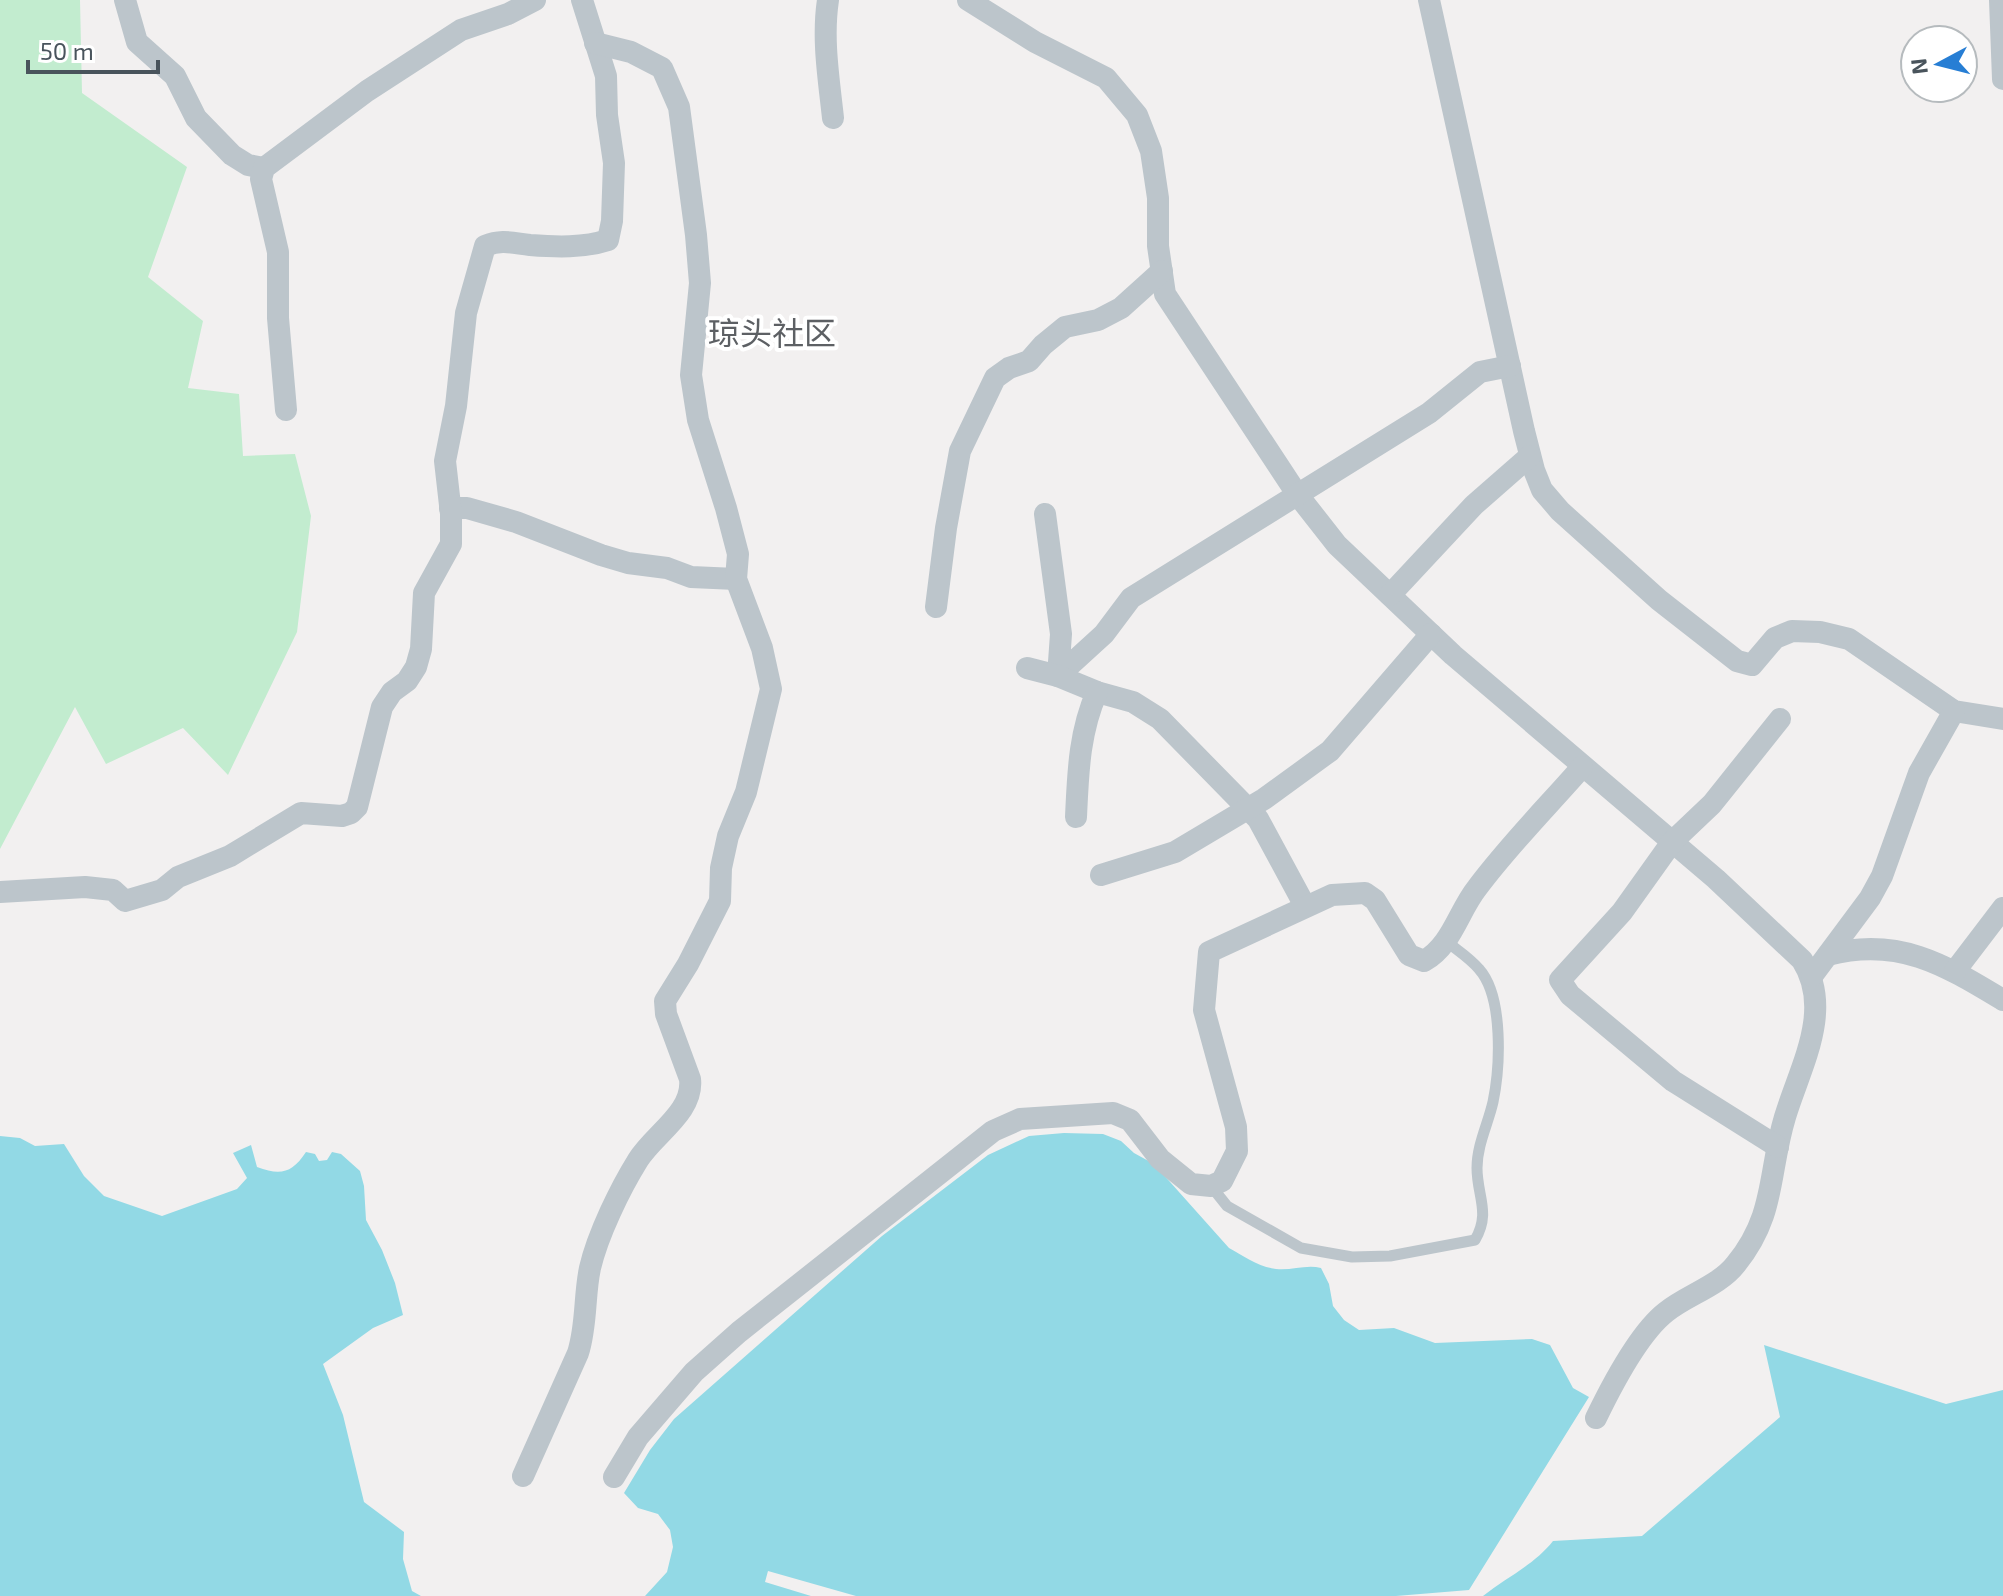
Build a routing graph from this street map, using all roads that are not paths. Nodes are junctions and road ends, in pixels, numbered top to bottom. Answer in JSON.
{"nodes":[{"id":1,"x":125,"y":0,"type":"edge"},
{"id":2,"x":535,"y":0,"type":"edge"},
{"id":3,"x":582,"y":0,"type":"edge"},
{"id":4,"x":828,"y":0,"type":"edge"},
{"id":5,"x":968,"y":0,"type":"edge"},
{"id":6,"x":1429,"y":0,"type":"edge"},
{"id":7,"x":2000,"y":0,"type":"edge"},
{"id":8,"x":595,"y":43,"type":"junction"},
{"id":9,"x":2003,"y":79,"type":"edge"},
{"id":10,"x":833,"y":118,"type":"dead end"},
{"id":11,"x":264,"y":168,"type":"junction"},
{"id":12,"x":1162,"y":271,"type":"junction"},
{"id":13,"x":1510,"y":366,"type":"junction"},
{"id":14,"x":286,"y":410,"type":"dead end"},
{"id":15,"x":1530,"y":456,"type":"junction"},
{"id":16,"x":1297,"y":494,"type":"junction"},
{"id":17,"x":450,"y":508,"type":"junction"},
{"id":18,"x":1045,"y":514,"type":"dead end"},
{"id":19,"x":736,"y":579,"type":"junction"},
{"id":20,"x":1390,"y":595,"type":"junction"},
{"id":21,"x":936,"y":607,"type":"dead end"},
{"id":22,"x":1431,"y":634,"type":"junction"},
{"id":23,"x":1027,"y":668,"type":"dead end"},
{"id":24,"x":1058,"y":676,"type":"junction"},
{"id":25,"x":1097,"y":692,"type":"junction"},
{"id":26,"x":1954,"y":711,"type":"junction"},
{"id":27,"x":1780,"y":719,"type":"dead end"},
{"id":28,"x":2003,"y":719,"type":"edge"},
{"id":29,"x":1582,"y":767,"type":"junction"},
{"id":30,"x":1247,"y":810,"type":"junction"},
{"id":31,"x":1076,"y":817,"type":"dead end"},
{"id":32,"x":1672,"y":842,"type":"junction"},
{"id":33,"x":1101,"y":875,"type":"dead end"},
{"id":34,"x":0,"y":892,"type":"edge"},
{"id":35,"x":1305,"y":906,"type":"junction"},
{"id":36,"x":2003,"y":908,"type":"edge"},
{"id":37,"x":1446,"y":941,"type":"junction"},
{"id":38,"x":1828,"y":955,"type":"junction"},
{"id":39,"x":1955,"y":971,"type":"junction"},
{"id":40,"x":1812,"y":976,"type":"junction"},
{"id":41,"x":2003,"y":1000,"type":"edge"},
{"id":42,"x":1778,"y":1147,"type":"junction"},
{"id":43,"x":1211,"y":1186,"type":"junction"},
{"id":44,"x":1596,"y":1418,"type":"dead end"},
{"id":45,"x":523,"y":1476,"type":"dead end"},
{"id":46,"x":614,"y":1477,"type":"dead end"}],
"edges":[{"from":1,"to":11,"type":"street"},
{"from":2,"to":11,"type":"street"},
{"from":3,"to":8,"type":"street"},
{"from":4,"to":10,"type":"street"},
{"from":5,"to":12,"type":"street"},
{"from":6,"to":13,"type":"street"},
{"from":7,"to":9,"type":"street"},
{"from":8,"to":17,"type":"street"},
{"from":8,"to":19,"type":"street"},
{"from":11,"to":14,"type":"street"},
{"from":12,"to":16,"type":"street"},
{"from":12,"to":21,"type":"street"},
{"from":13,"to":15,"type":"street"},
{"from":13,"to":16,"type":"street"},
{"from":15,"to":20,"type":"street"},
{"from":15,"to":26,"type":"street"},
{"from":16,"to":20,"type":"street"},
{"from":16,"to":24,"type":"street"},
{"from":17,"to":19,"type":"street"},
{"from":17,"to":34,"type":"street"},
{"from":18,"to":24,"type":"street"},
{"from":19,"to":45,"type":"street"},
{"from":20,"to":22,"type":"street"},
{"from":22,"to":29,"type":"street"},
{"from":22,"to":30,"type":"street"},
{"from":23,"to":24,"type":"street"},
{"from":24,"to":25,"type":"street"},
{"from":25,"to":30,"type":"street"},
{"from":25,"to":31,"type":"street"},
{"from":26,"to":28,"type":"street"},
{"from":26,"to":38,"type":"street"},
{"from":27,"to":32,"type":"street"},
{"from":29,"to":32,"type":"street"},
{"from":29,"to":37,"type":"street"},
{"from":30,"to":33,"type":"street"},
{"from":30,"to":35,"type":"street"},
{"from":32,"to":40,"type":"street"},
{"from":32,"to":42,"type":"street"},
{"from":35,"to":37,"type":"street"},
{"from":35,"to":43,"type":"street"},
{"from":36,"to":39,"type":"street"},
{"from":37,"to":43,"type":"lane"},
{"from":38,"to":39,"type":"street"},
{"from":38,"to":40,"type":"street"},
{"from":39,"to":41,"type":"street"},
{"from":40,"to":42,"type":"street"},
{"from":42,"to":44,"type":"street"},
{"from":43,"to":46,"type":"street"}]}
